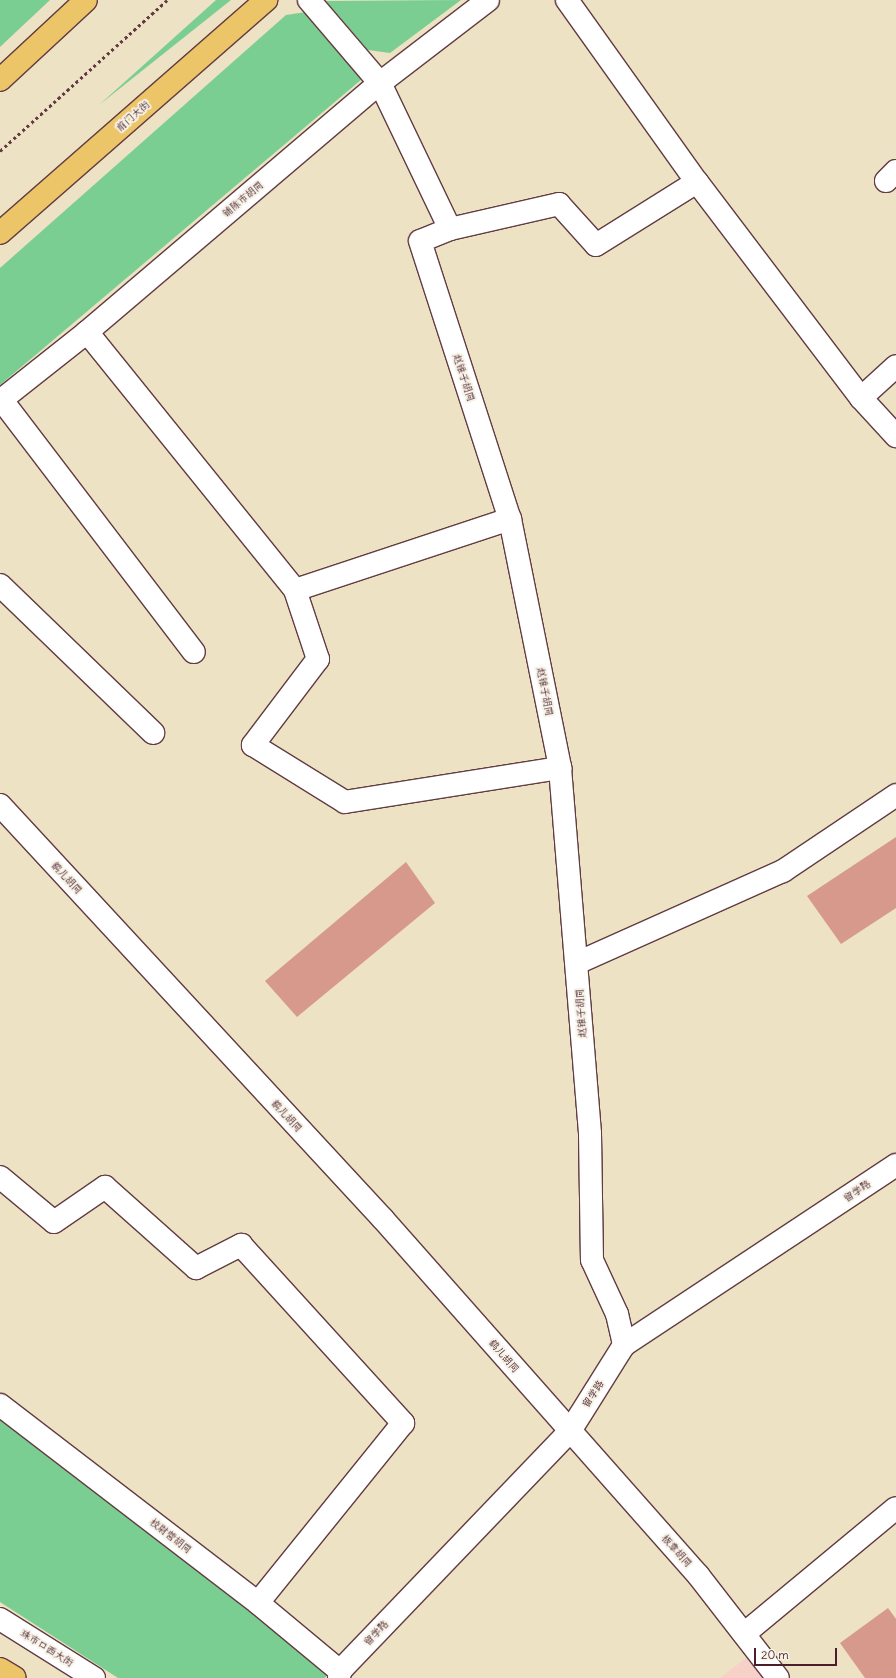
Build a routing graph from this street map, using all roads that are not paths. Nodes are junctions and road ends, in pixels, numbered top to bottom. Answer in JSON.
{"nodes":[{"id":1,"x":86,"y":0,"type":"edge"},
{"id":2,"x":266,"y":0,"type":"edge"},
{"id":3,"x":309,"y":0,"type":"edge"},
{"id":4,"x":488,"y":0,"type":"edge"},
{"id":5,"x":567,"y":0,"type":"edge"},
{"id":6,"x":0,"y":80,"type":"edge"},
{"id":7,"x":380,"y":83,"type":"junction"},
{"id":8,"x":697,"y":182,"type":"junction"},
{"id":9,"x":450,"y":229,"type":"junction"},
{"id":10,"x":0,"y":233,"type":"edge"},
{"id":11,"x":87,"y":332,"type":"junction"},
{"id":12,"x":896,"y":366,"type":"edge"},
{"id":13,"x":861,"y":398,"type":"junction"},
{"id":14,"x":1,"y":400,"type":"edge"},
{"id":15,"x":896,"y":436,"type":"edge"},
{"id":16,"x":510,"y":519,"type":"junction"},
{"id":17,"x":0,"y":585,"type":"edge"},
{"id":18,"x":295,"y":590,"type":"junction"},
{"id":19,"x":194,"y":652,"type":"dead end"},
{"id":20,"x":153,"y":733,"type":"dead end"},
{"id":21,"x":560,"y":768,"type":"junction"},
{"id":22,"x":896,"y":795,"type":"edge"},
{"id":23,"x":0,"y":805,"type":"edge"},
{"id":24,"x":577,"y":962,"type":"junction"},
{"id":25,"x":896,"y":1165,"type":"edge"},
{"id":26,"x":0,"y":1177,"type":"edge"},
{"id":27,"x":624,"y":1346,"type":"junction"},
{"id":28,"x":0,"y":1404,"type":"edge"},
{"id":29,"x":570,"y":1431,"type":"junction"},
{"id":30,"x":896,"y":1508,"type":"edge"},
{"id":31,"x":258,"y":1603,"type":"junction"},
{"id":32,"x":0,"y":1619,"type":"edge"},
{"id":33,"x":744,"y":1634,"type":"junction"},
{"id":34,"x":0,"y":1669,"type":"edge"},
{"id":35,"x":339,"y":1674,"type":"edge"},
{"id":36,"x":15,"y":1678,"type":"edge"},
{"id":37,"x":94,"y":1678,"type":"edge"},
{"id":38,"x":778,"y":1678,"type":"edge"}],
"edges":[{"from":1,"to":6,"type":"main road"},
{"from":2,"to":10,"type":"main road","name":"前门大街"},
{"from":3,"to":7,"type":"street"},
{"from":4,"to":7,"type":"street","name":"铺陈市胡同"},
{"from":5,"to":8,"type":"street"},
{"from":7,"to":9,"type":"street"},
{"from":7,"to":11,"type":"street","name":"铺陈市胡同"},
{"from":8,"to":9,"type":"street"},
{"from":8,"to":13,"type":"street"},
{"from":9,"to":16,"type":"street","name":"赵锥子胡同"},
{"from":11,"to":14,"type":"street","name":"铺陈市胡同"},
{"from":11,"to":18,"type":"street"},
{"from":12,"to":13,"type":"street"},
{"from":13,"to":15,"type":"street"},
{"from":14,"to":19,"type":"street"},
{"from":16,"to":18,"type":"street"},
{"from":16,"to":21,"type":"street","name":"赵锥子胡同"},
{"from":17,"to":20,"type":"street"},
{"from":18,"to":21,"type":"street"},
{"from":21,"to":24,"type":"street","name":"赵锥子胡同"},
{"from":22,"to":24,"type":"street"},
{"from":23,"to":29,"type":"street","name":"鹞儿胡同"},
{"from":24,"to":27,"type":"street","name":"赵锥子胡同"},
{"from":25,"to":27,"type":"street","name":"留学路"},
{"from":26,"to":31,"type":"street"},
{"from":27,"to":29,"type":"street","name":"留学路"},
{"from":28,"to":31,"type":"street","name":"校尉营胡同"},
{"from":29,"to":33,"type":"street","name":"板章胡同"},
{"from":29,"to":35,"type":"street","name":"留学路"},
{"from":30,"to":33,"type":"street"},
{"from":31,"to":35,"type":"street","name":"校尉营胡同"},
{"from":32,"to":37,"type":"street","name":"珠市口西大街"},
{"from":33,"to":38,"type":"street","name":"板章胡同"},
{"from":34,"to":36,"type":"main road"}]}
